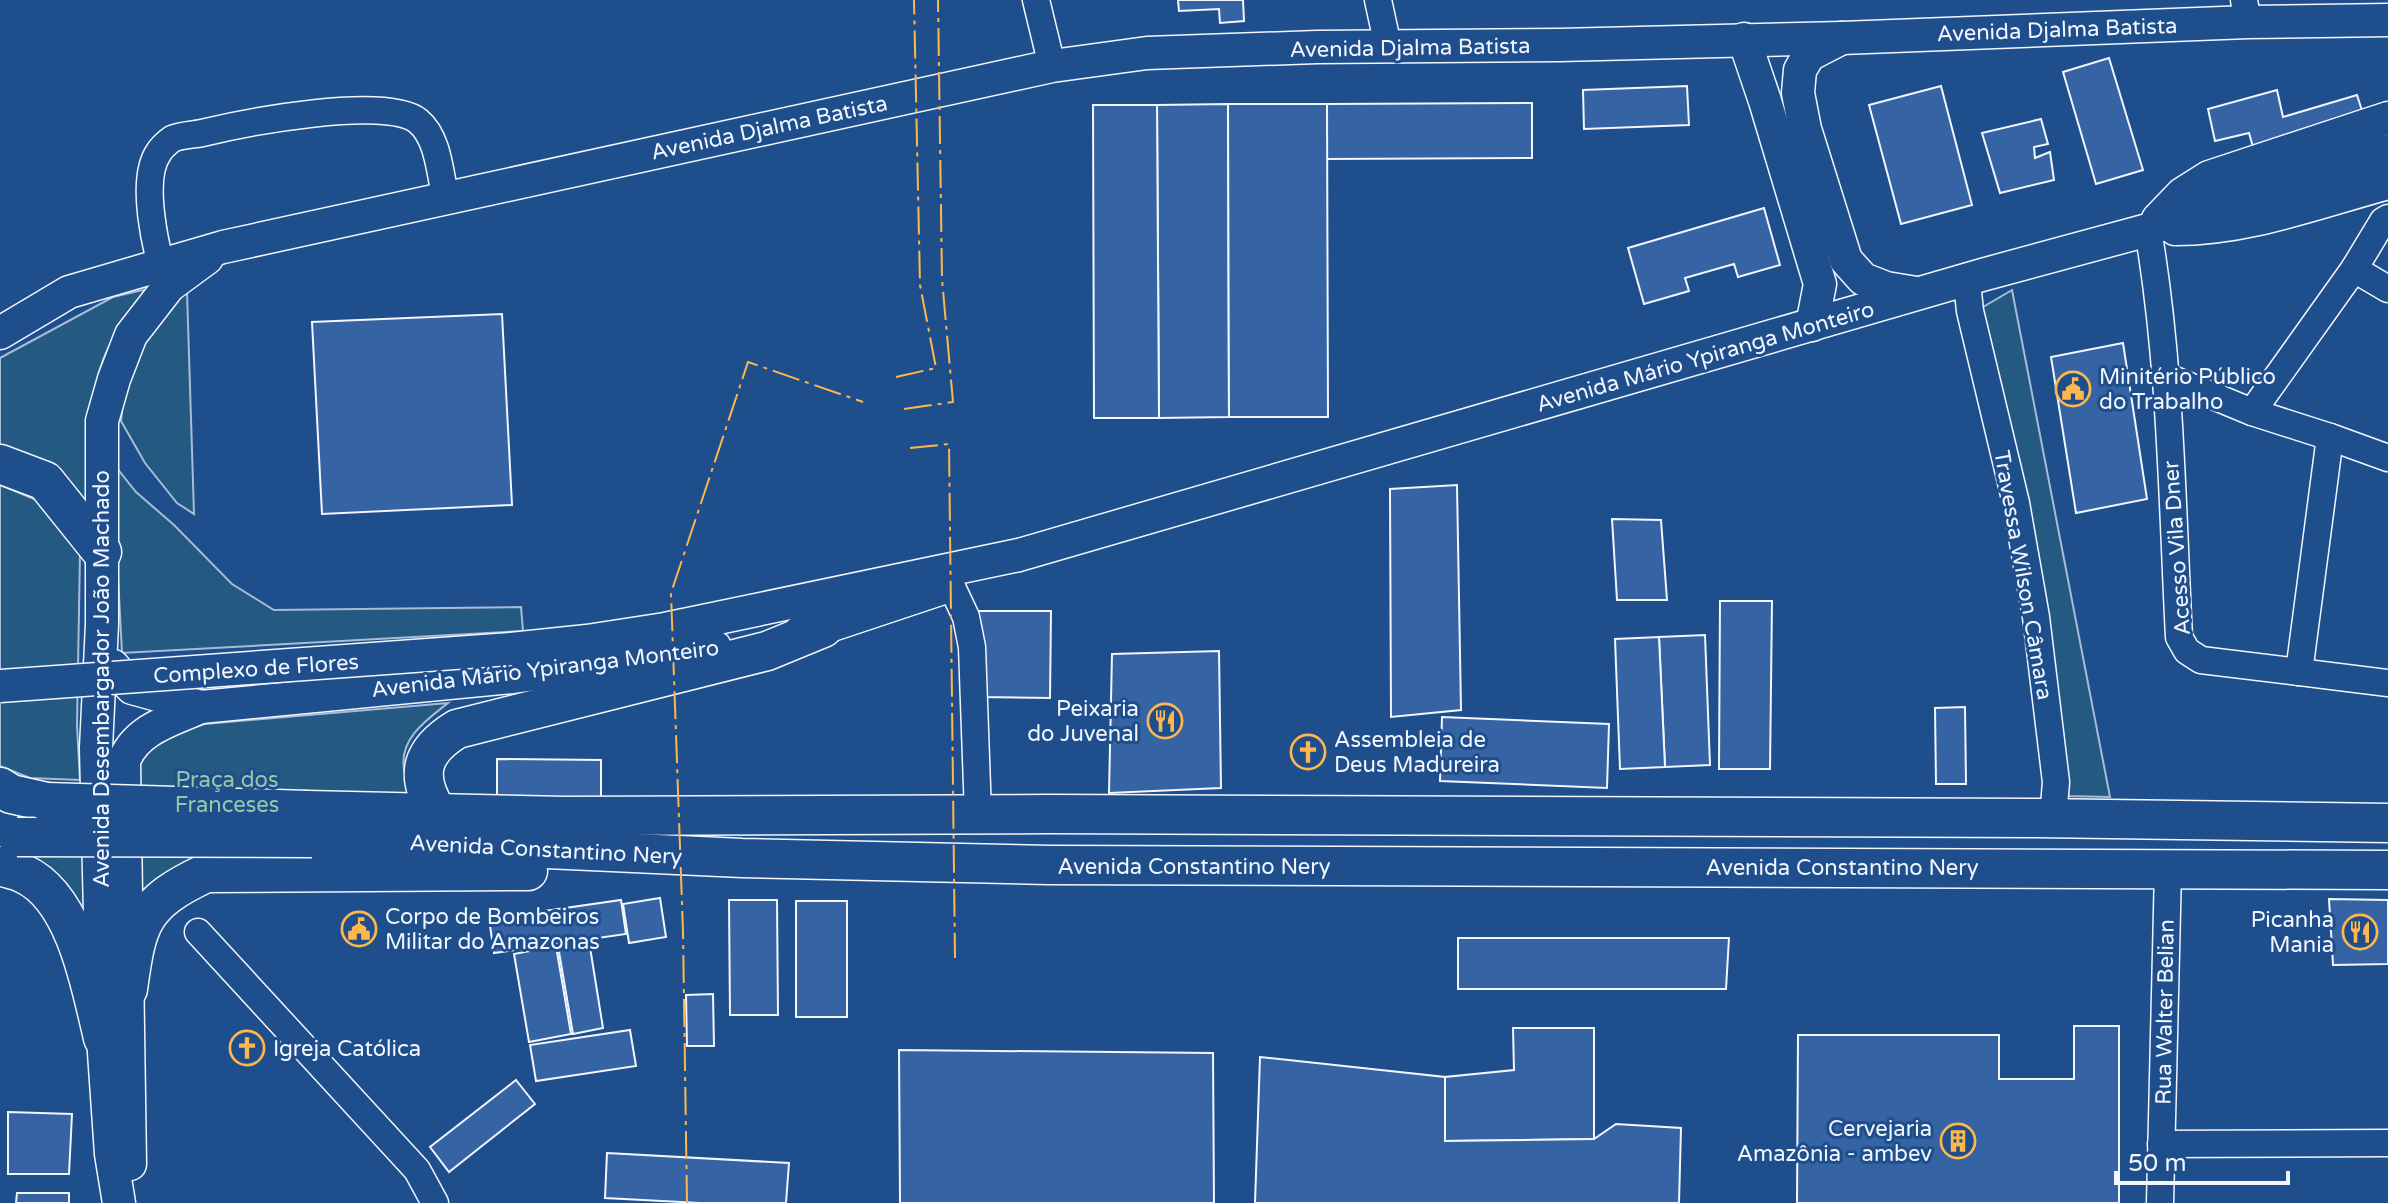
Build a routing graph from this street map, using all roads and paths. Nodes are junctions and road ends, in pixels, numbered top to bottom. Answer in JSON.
{"nodes":[{"id":1,"x":1036,"y":0,"type":"edge"},
{"id":2,"x":1378,"y":0,"type":"edge"},
{"id":3,"x":2246,"y":11,"type":"edge"},
{"id":4,"x":2388,"y":20,"type":"edge"},
{"id":5,"x":1842,"y":38,"type":"junction"},
{"id":6,"x":1744,"y":39,"type":"junction"},
{"id":7,"x":1388,"y":46,"type":"junction"},
{"id":8,"x":1052,"y":66,"type":"junction"},
{"id":9,"x":2388,"y":118,"type":"edge"},
{"id":10,"x":2388,"y":151,"type":"edge"},
{"id":11,"x":2388,"y":183,"type":"edge"},
{"id":12,"x":446,"y":200,"type":"junction"},
{"id":13,"x":2388,"y":218,"type":"edge"},
{"id":14,"x":2148,"y":230,"type":"junction"},
{"id":15,"x":223,"y":247,"type":"joint"},
{"id":16,"x":2354,"y":269,"type":"junction"},
{"id":17,"x":164,"y":275,"type":"junction"},
{"id":18,"x":1970,"y":278,"type":"junction"},
{"id":19,"x":2388,"y":289,"type":"edge"},
{"id":20,"x":1920,"y":293,"type":"junction"},
{"id":21,"x":1812,"y":325,"type":"junction"},
{"id":22,"x":0,"y":333,"type":"edge"},
{"id":23,"x":2165,"y":376,"type":"junction"},
{"id":24,"x":2252,"y":412,"type":"junction"},
{"id":25,"x":2330,"y":437,"type":"junction"},
{"id":26,"x":2388,"y":458,"type":"edge"},
{"id":27,"x":0,"y":464,"type":"edge"},
{"id":28,"x":102,"y":552,"type":"junction"},
{"id":29,"x":947,"y":577,"type":"junction"},
{"id":30,"x":102,"y":624,"type":"junction"},
{"id":31,"x":823,"y":628,"type":"junction"},
{"id":32,"x":511,"y":649,"type":"joint"},
{"id":33,"x":2299,"y":672,"type":"junction"},
{"id":34,"x":2388,"y":683,"type":"edge"},
{"id":35,"x":0,"y":686,"type":"edge"},
{"id":36,"x":201,"y":707,"type":"junction"},
{"id":37,"x":124,"y":761,"type":"joint"},
{"id":38,"x":0,"y":787,"type":"edge"},
{"id":39,"x":437,"y":812,"type":"junction"},
{"id":40,"x":978,"y":814,"type":"junction"},
{"id":41,"x":2037,"y":818,"type":"junction"},
{"id":42,"x":2388,"y":823,"type":"edge"},
{"id":43,"x":310,"y":824,"type":"junction"},
{"id":44,"x":6,"y":846,"type":"edge"},
{"id":45,"x":742,"y":858,"type":"junction"},
{"id":46,"x":2168,"y":869,"type":"junction"},
{"id":47,"x":2388,"y":870,"type":"edge"},
{"id":48,"x":198,"y":932,"type":"dead end"},
{"id":49,"x":128,"y":989,"type":"junction"},
{"id":50,"x":103,"y":1038,"type":"junction"},
{"id":51,"x":2388,"y":1143,"type":"edge"},
{"id":52,"x":2161,"y":1144,"type":"junction"},
{"id":53,"x":119,"y":1203,"type":"edge"},
{"id":54,"x":126,"y":1203,"type":"edge"},
{"id":55,"x":435,"y":1203,"type":"edge"},
{"id":56,"x":2160,"y":1203,"type":"edge"}],
"edges":[{"from":1,"to":8,"type":"street"},
{"from":2,"to":7,"type":"street"},
{"from":3,"to":4,"type":"main road","name":"Avenida Djalma Batista"},
{"from":3,"to":5,"type":"main road","name":"Avenida Djalma Batista"},
{"from":5,"to":6,"type":"main road","name":"Avenida Djalma Batista"},
{"from":5,"to":20,"type":"main road"},
{"from":6,"to":7,"type":"main road","name":"Avenida Djalma Batista"},
{"from":6,"to":21,"type":"main road"},
{"from":7,"to":8,"type":"main road","name":"Avenida Djalma Batista"},
{"from":8,"to":12,"type":"main road","name":"Avenida Djalma Batista"},
{"from":9,"to":14,"type":"main road"},
{"from":10,"to":14,"type":"main road","name":"Avenida Mário Ypiranga Monteiro"},
{"from":11,"to":14,"type":"main road"},
{"from":12,"to":15,"type":"main road","name":"Avenida Djalma Batista"},
{"from":12,"to":17,"type":"street"},
{"from":13,"to":16,"type":"street"},
{"from":14,"to":18,"type":"main road","name":"Avenida Mário Ypiranga Monteiro"},
{"from":14,"to":23,"type":"street","name":"Acesso Vila Dner"},
{"from":15,"to":17,"type":"main road","name":"Avenida Desembargador João Machado"},
{"from":16,"to":19,"type":"street"},
{"from":16,"to":24,"type":"street"},
{"from":17,"to":22,"type":"main road"},
{"from":17,"to":28,"type":"main road","name":"Avenida Desembargador João Machado"},
{"from":18,"to":20,"type":"main road","name":"Avenida Mário Ypiranga Monteiro"},
{"from":18,"to":41,"type":"street","name":"Travessa Wilson Câmara"},
{"from":20,"to":21,"type":"main road","name":"Avenida Mário Ypiranga Monteiro"},
{"from":21,"to":29,"type":"main road","name":"Avenida Mário Ypiranga Monteiro"},
{"from":23,"to":24,"type":"street"},
{"from":23,"to":33,"type":"street","name":"Acesso Vila Dner"},
{"from":24,"to":25,"type":"street"},
{"from":25,"to":26,"type":"street"},
{"from":25,"to":33,"type":"street"},
{"from":27,"to":28,"type":"highway"},
{"from":28,"to":30,"type":"main road","name":"Avenida Desembargador João Machado"},
{"from":29,"to":31,"type":"main road","name":"Avenida Mário Ypiranga Monteiro"},
{"from":29,"to":32,"type":"main road","name":"Avenida Mário Ypiranga Monteiro"},
{"from":29,"to":40,"type":"street"},
{"from":30,"to":36,"type":"main road","name":"Avenida Mário Ypiranga Monteiro"},
{"from":30,"to":50,"type":"main road","name":"Avenida Desembargador João Machado"},
{"from":31,"to":36,"type":"main road","name":"Avenida Mário Ypiranga Monteiro"},
{"from":31,"to":39,"type":"highway"},
{"from":32,"to":35,"type":"main road","name":"Complexo de Flores","bridge":true},
{"from":33,"to":34,"type":"street","name":"Acesso Vila Dner"},
{"from":36,"to":37,"type":"main road","name":"Avenida Mário Ypiranga Monteiro"},
{"from":37,"to":49,"type":"main road","name":"Avenida Desembargador João Machado"},
{"from":38,"to":43,"type":"highway","name":"Avenida Constantino Nery","bridge":true},
{"from":39,"to":40,"type":"highway","name":"Avenida Constantino Nery"},
{"from":39,"to":43,"type":"highway","name":"Avenida Constantino Nery"},
{"from":40,"to":41,"type":"highway","name":"Avenida Constantino Nery"},
{"from":41,"to":42,"type":"highway","name":"Avenida Constantino Nery"},
{"from":43,"to":44,"type":"highway","name":"Avenida Constantino Nery","bridge":true},
{"from":43,"to":45,"type":"highway","name":"Avenida Constantino Nery"},
{"from":44,"to":50,"type":"highway"},
{"from":45,"to":46,"type":"highway","name":"Avenida Constantino Nery"},
{"from":45,"to":49,"type":"highway"},
{"from":46,"to":47,"type":"highway","name":"Avenida Constantino Nery"},
{"from":46,"to":52,"type":"street","name":"Rua Walter Belian"},
{"from":48,"to":55,"type":"street"},
{"from":49,"to":54,"type":"main road","name":"Avenida Desembargador João Machado"},
{"from":50,"to":53,"type":"main road","name":"Avenida Desembargador João Machado"},
{"from":51,"to":52,"type":"street"},
{"from":52,"to":56,"type":"street","name":"Rua Walter Belian"}]}
